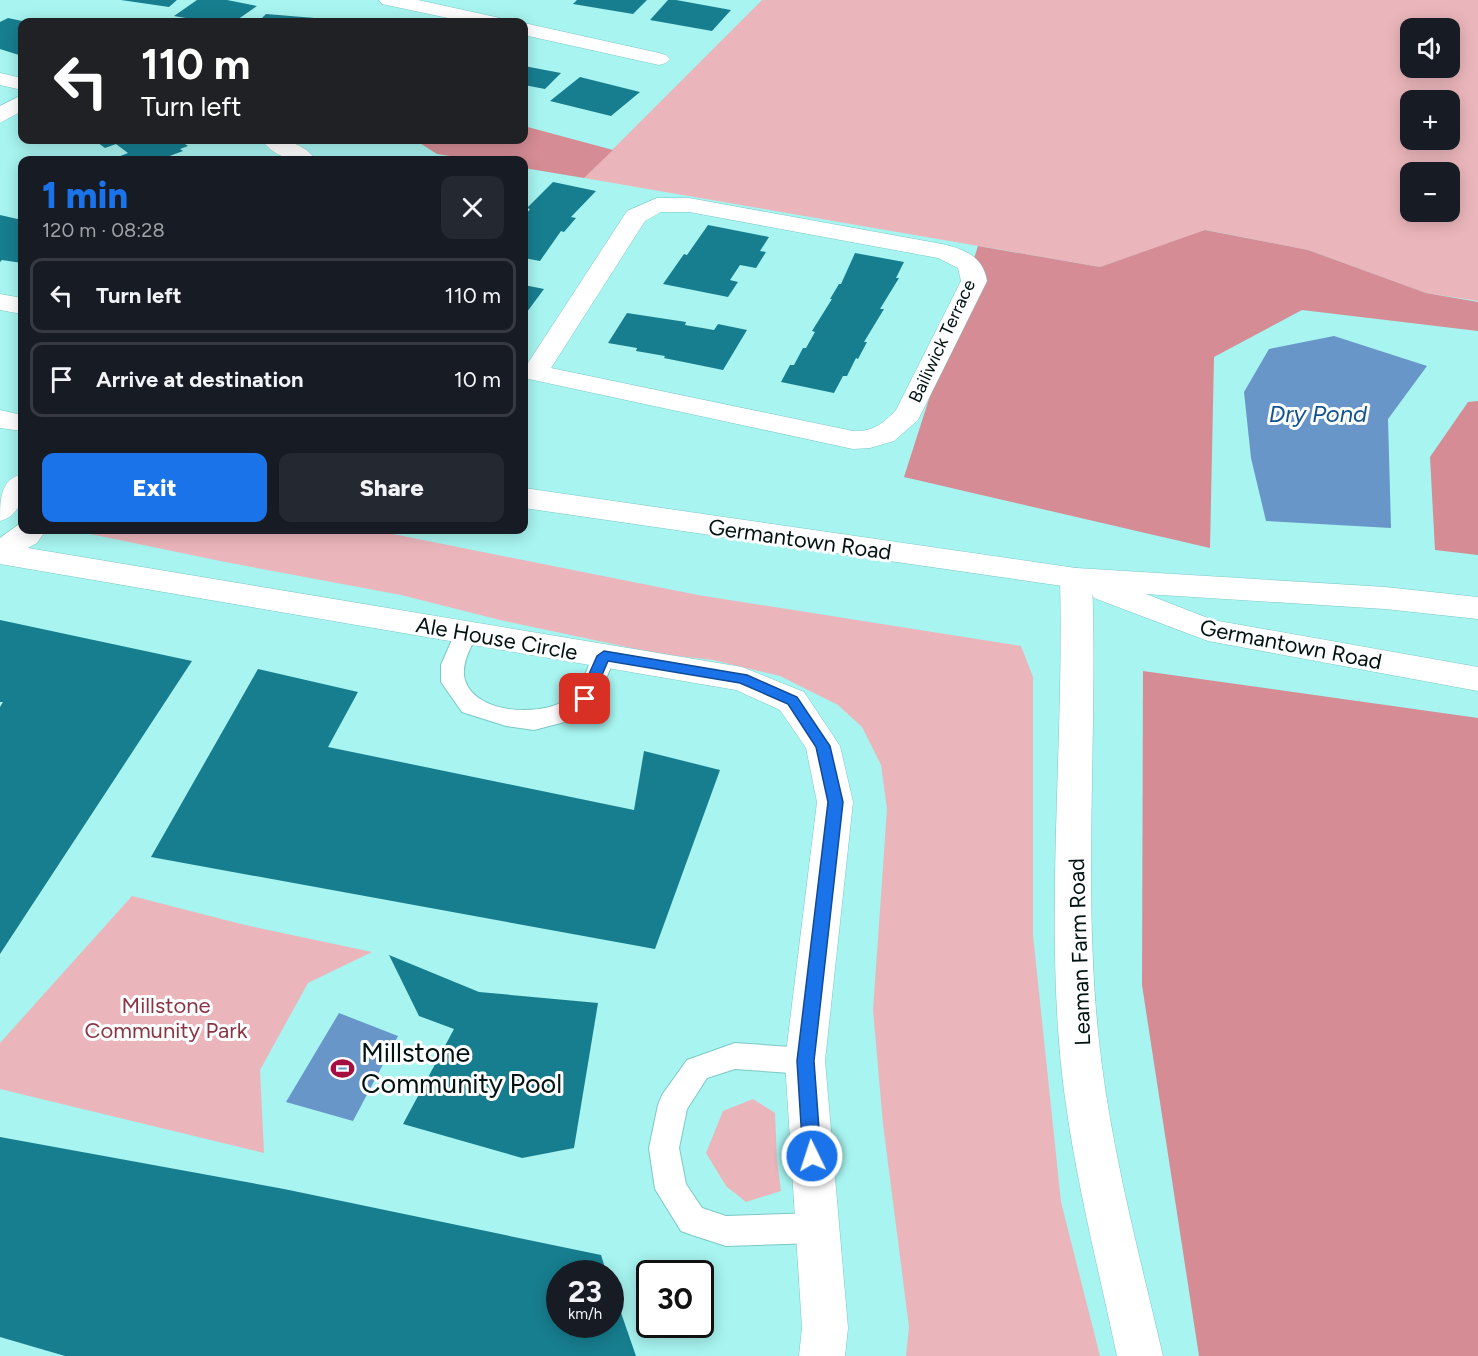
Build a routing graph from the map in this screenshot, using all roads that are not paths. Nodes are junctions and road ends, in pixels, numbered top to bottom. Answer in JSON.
{"nodes":[{"id":1,"x":389,"y":0,"type":"edge"},
{"id":2,"x":474,"y":18,"type":"edge"},
{"id":3,"x":528,"y":30,"type":"edge"},
{"id":4,"x":659,"y":59,"type":"dead end"},
{"id":5,"x":0,"y":79,"type":"edge"},
{"id":6,"x":18,"y":83,"type":"edge"},
{"id":7,"x":18,"y":105,"type":"edge"},
{"id":8,"x":0,"y":116,"type":"edge"},
{"id":9,"x":279,"y":144,"type":"edge"},
{"id":10,"x":297,"y":156,"type":"edge"},
{"id":11,"x":0,"y":302,"type":"edge"},
{"id":12,"x":18,"y":305,"type":"edge"},
{"id":13,"x":529,"y":371,"type":"edge"},
{"id":14,"x":0,"y":419,"type":"edge"},
{"id":15,"x":18,"y":422,"type":"edge"},
{"id":16,"x":18,"y":488,"type":"edge"},
{"id":17,"x":528,"y":499,"type":"edge"},
{"id":18,"x":0,"y":511,"type":"edge"},
{"id":19,"x":28,"y":534,"type":"edge"},
{"id":20,"x":0,"y":553,"type":"edge"},
{"id":21,"x":1076,"y":579,"type":"junction"},
{"id":22,"x":1478,"y":608,"type":"edge"},
{"id":23,"x":466,"y":632,"type":"junction"},
{"id":24,"x":604,"y":656,"type":"junction"},
{"id":25,"x":1478,"y":680,"type":"edge"},
{"id":26,"x":805,"y":1061,"type":"junction"},
{"id":27,"x":817,"y":1228,"type":"junction"},
{"id":28,"x":822,"y":1356,"type":"edge"},
{"id":29,"x":1140,"y":1356,"type":"edge"}],
"edges":[{"from":1,"to":2,"type":"street"},
{"from":3,"to":4,"type":"street"},
{"from":5,"to":6,"type":"street"},
{"from":7,"to":8,"type":"street"},
{"from":9,"to":10,"type":"street"},
{"from":11,"to":12,"type":"street"},
{"from":13,"to":13,"type":"street","name":"Bailiwick Terrace"},
{"from":14,"to":15,"type":"street"},
{"from":16,"to":18,"type":"street"},
{"from":17,"to":21,"type":"street","name":"Germantown Road"},
{"from":19,"to":20,"type":"street","name":"Ale House Circle"},
{"from":20,"to":23,"type":"street","name":"Ale House Circle"},
{"from":21,"to":22,"type":"street","name":"Germantown Road"},
{"from":21,"to":25,"type":"street","name":"Germantown Road"},
{"from":21,"to":29,"type":"street","name":"Leaman Farm Road"},
{"from":23,"to":24,"type":"street","name":"Ale House Circle"},
{"from":23,"to":24,"type":"lane"},
{"from":24,"to":26,"type":"street","name":"Ale House Circle"},
{"from":26,"to":27,"type":"street","name":"Ale House Circle"},
{"from":26,"to":27,"type":"lane"},
{"from":27,"to":28,"type":"street","name":"Ale House Circle"}]}
